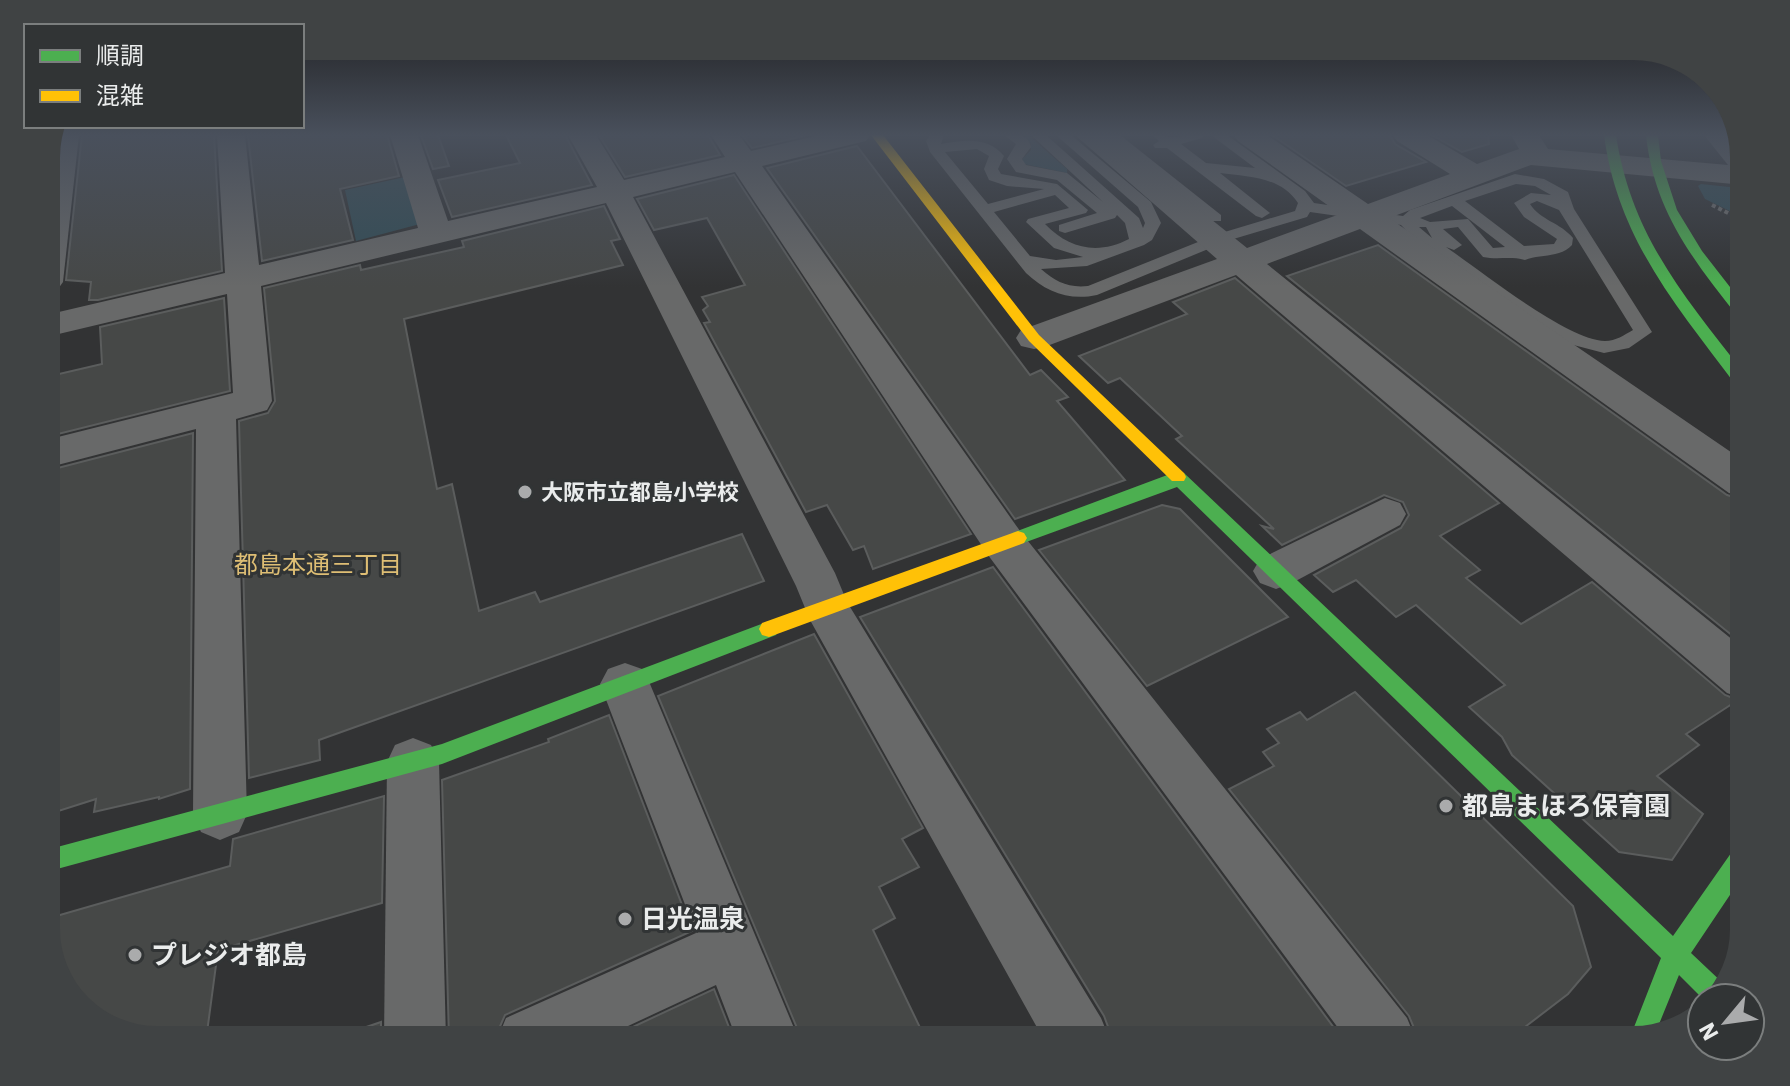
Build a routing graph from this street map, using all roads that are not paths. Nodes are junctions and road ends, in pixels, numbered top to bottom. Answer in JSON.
{"nodes":[{"id":1,"x":1074,"y":185,"type":"edge"},
{"id":2,"x":1173,"y":185,"type":"edge"},
{"id":3,"x":235,"y":186,"type":"edge"},
{"id":4,"x":421,"y":186,"type":"edge"},
{"id":5,"x":612,"y":186,"type":"edge"},
{"id":6,"x":630,"y":186,"type":"edge"},
{"id":7,"x":761,"y":186,"type":"edge"},
{"id":8,"x":916,"y":186,"type":"edge"},
{"id":9,"x":969,"y":186,"type":"edge"},
{"id":10,"x":1072,"y":186,"type":"edge"},
{"id":11,"x":1075,"y":186,"type":"edge"},
{"id":12,"x":1075,"y":186,"type":"edge"},
{"id":13,"x":1122,"y":186,"type":"edge"},
{"id":14,"x":1153,"y":186,"type":"edge"},
{"id":15,"x":1227,"y":186,"type":"edge"},
{"id":16,"x":1289,"y":186,"type":"edge"},
{"id":17,"x":1320,"y":186,"type":"edge"},
{"id":18,"x":1461,"y":186,"type":"edge"},
{"id":19,"x":1467,"y":186,"type":"edge"},
{"id":20,"x":1477,"y":186,"type":"edge"},
{"id":21,"x":1548,"y":186,"type":"edge"},
{"id":22,"x":1615,"y":186,"type":"edge"},
{"id":23,"x":1660,"y":186,"type":"edge"},
{"id":24,"x":1463,"y":188,"type":"junction"},
{"id":25,"x":615,"y":191,"type":"junction"},
{"id":26,"x":1305,"y":207,"type":"junction"},
{"id":27,"x":986,"y":209,"type":"junction"},
{"id":28,"x":1566,"y":209,"type":"junction"},
{"id":29,"x":1262,"y":213,"type":"dead end"},
{"id":30,"x":1363,"y":216,"type":"junction"},
{"id":31,"x":1408,"y":222,"type":"junction"},
{"id":32,"x":436,"y":233,"type":"junction"},
{"id":33,"x":1222,"y":240,"type":"junction"},
{"id":34,"x":1138,"y":242,"type":"junction"},
{"id":35,"x":1089,"y":253,"type":"junction"},
{"id":36,"x":1111,"y":254,"type":"junction"},
{"id":37,"x":1529,"y":258,"type":"junction"},
{"id":38,"x":1025,"y":260,"type":"junction"},
{"id":39,"x":242,"y":279,"type":"junction"},
{"id":40,"x":1730,"y":297,"type":"edge"},
{"id":41,"x":1536,"y":299,"type":"dead end"},
{"id":42,"x":60,"y":323,"type":"edge"},
{"id":43,"x":1034,"y":338,"type":"junction"},
{"id":44,"x":1608,"y":347,"type":"junction"},
{"id":45,"x":1730,"y":364,"type":"edge"},
{"id":46,"x":216,"y":410,"type":"junction"},
{"id":47,"x":60,"y":450,"type":"edge"},
{"id":48,"x":1730,"y":472,"type":"edge"},
{"id":49,"x":1180,"y":479,"type":"junction"},
{"id":50,"x":1385,"y":514,"type":"dead end"},
{"id":51,"x":1004,"y":543,"type":"junction"},
{"id":52,"x":1276,"y":571,"type":"junction"},
{"id":53,"x":826,"y":607,"type":"junction"},
{"id":54,"x":1730,"y":666,"type":"edge"},
{"id":55,"x":625,"y":684,"type":"junction"},
{"id":56,"x":413,"y":762,"type":"junction"},
{"id":57,"x":220,"y":814,"type":"junction"},
{"id":58,"x":60,"y":857,"type":"edge"},
{"id":59,"x":1730,"y":874,"type":"edge"},
{"id":60,"x":731,"y":947,"type":"junction"},
{"id":61,"x":1675,"y":955,"type":"junction"},
{"id":62,"x":1703,"y":982,"type":"edge"},
{"id":63,"x":1646,"y":1025,"type":"edge"},
{"id":64,"x":415,"y":1026,"type":"edge"},
{"id":65,"x":559,"y":1026,"type":"edge"},
{"id":66,"x":762,"y":1026,"type":"edge"},
{"id":67,"x":1071,"y":1026,"type":"edge"},
{"id":68,"x":1374,"y":1026,"type":"edge"}],
"edges":[{"from":1,"to":35,"type":"lane"},
{"from":2,"to":33,"type":"lane"},
{"from":3,"to":39,"type":"street"},
{"from":4,"to":32,"type":"street"},
{"from":5,"to":25,"type":"street"},
{"from":6,"to":25,"type":"street"},
{"from":7,"to":51,"type":"street"},
{"from":8,"to":43,"type":"street"},
{"from":9,"to":27,"type":"lane"},
{"from":10,"to":27,"type":"lane"},
{"from":11,"to":34,"type":"lane"},
{"from":12,"to":35,"type":"lane"},
{"from":13,"to":34,"type":"lane"},
{"from":14,"to":33,"type":"street"},
{"from":15,"to":29,"type":"lane"},
{"from":16,"to":26,"type":"lane"},
{"from":17,"to":30,"type":"street"},
{"from":18,"to":24,"type":"street"},
{"from":19,"to":24,"type":"street"},
{"from":20,"to":24,"type":"lane"},
{"from":21,"to":28,"type":"lane"},
{"from":22,"to":45,"type":"street"},
{"from":23,"to":40,"type":"street"},
{"from":24,"to":30,"type":"street"},
{"from":24,"to":31,"type":"lane"},
{"from":24,"to":37,"type":"lane"},
{"from":25,"to":32,"type":"street"},
{"from":25,"to":53,"type":"street"},
{"from":26,"to":30,"type":"lane"},
{"from":26,"to":38,"type":"lane"},
{"from":27,"to":38,"type":"lane"},
{"from":28,"to":37,"type":"lane"},
{"from":28,"to":44,"type":"lane"},
{"from":30,"to":31,"type":"lane"},
{"from":30,"to":33,"type":"street"},
{"from":30,"to":48,"type":"street"},
{"from":31,"to":37,"type":"lane"},
{"from":31,"to":44,"type":"lane"},
{"from":32,"to":39,"type":"street"},
{"from":33,"to":43,"type":"street"},
{"from":33,"to":54,"type":"street"},
{"from":34,"to":36,"type":"lane"},
{"from":35,"to":36,"type":"lane"},
{"from":36,"to":38,"type":"lane"},
{"from":39,"to":42,"type":"street"},
{"from":39,"to":46,"type":"street"},
{"from":41,"to":44,"type":"lane"},
{"from":43,"to":49,"type":"street"},
{"from":46,"to":47,"type":"street"},
{"from":46,"to":57,"type":"street"},
{"from":49,"to":51,"type":"street"},
{"from":49,"to":52,"type":"street"},
{"from":50,"to":52,"type":"street"},
{"from":51,"to":53,"type":"street"},
{"from":51,"to":68,"type":"street"},
{"from":52,"to":61,"type":"street"},
{"from":53,"to":55,"type":"street"},
{"from":53,"to":67,"type":"street"},
{"from":55,"to":56,"type":"street"},
{"from":55,"to":60,"type":"street"},
{"from":56,"to":57,"type":"street"},
{"from":56,"to":64,"type":"street"},
{"from":57,"to":58,"type":"street"},
{"from":59,"to":61,"type":"street"},
{"from":60,"to":65,"type":"street"},
{"from":60,"to":66,"type":"street"},
{"from":61,"to":62,"type":"street"},
{"from":61,"to":63,"type":"street"}]}
